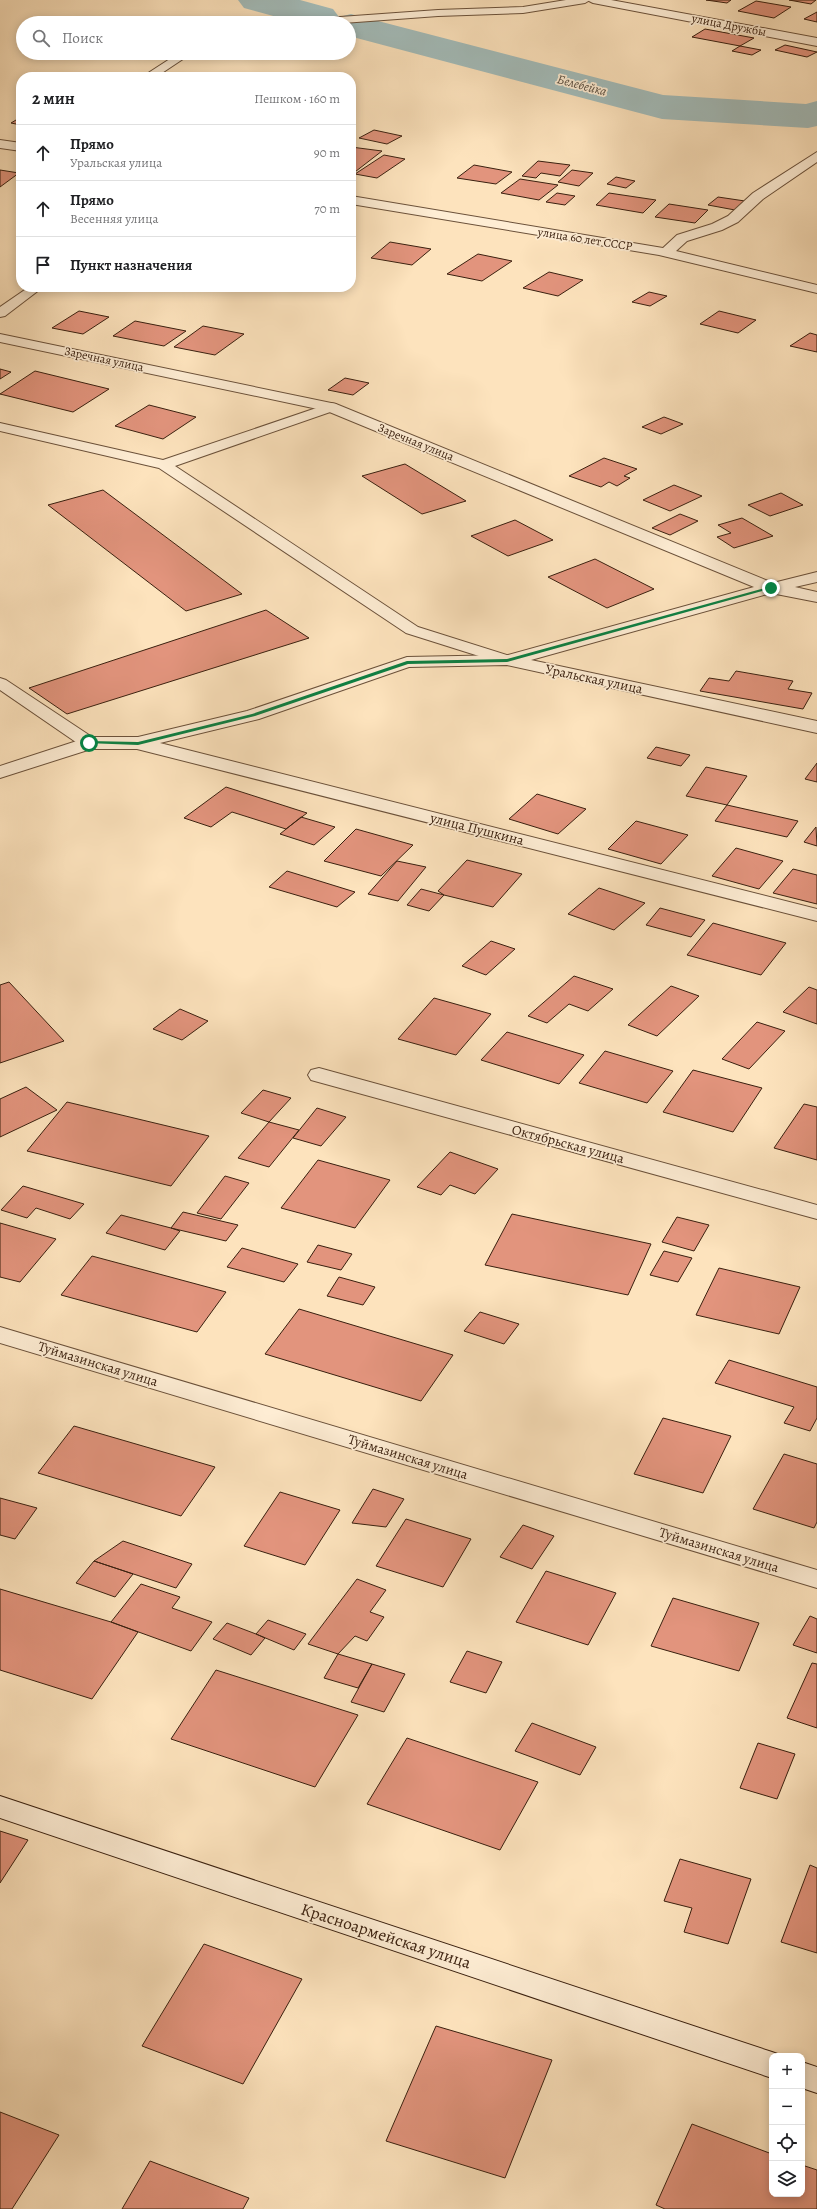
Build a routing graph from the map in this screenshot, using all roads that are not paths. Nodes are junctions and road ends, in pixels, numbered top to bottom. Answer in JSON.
{"nodes":[{"id":1,"x":585,"y":0,"type":"edge"},
{"id":2,"x":593,"y":0,"type":"edge"},
{"id":3,"x":356,"y":20,"type":"edge"},
{"id":4,"x":817,"y":42,"type":"edge"},
{"id":5,"x":176,"y":60,"type":"edge"},
{"id":6,"x":156,"y":72,"type":"edge"},
{"id":7,"x":0,"y":144,"type":"edge"},
{"id":8,"x":16,"y":146,"type":"edge"},
{"id":9,"x":817,"y":156,"type":"edge"},
{"id":10,"x":356,"y":201,"type":"edge"},
{"id":11,"x":665,"y":252,"type":"junction"},
{"id":12,"x":817,"y":289,"type":"edge"},
{"id":13,"x":30,"y":292,"type":"edge"},
{"id":14,"x":0,"y":313,"type":"edge"},
{"id":15,"x":0,"y":338,"type":"edge"},
{"id":16,"x":331,"y":407,"type":"junction"},
{"id":17,"x":0,"y":427,"type":"edge"},
{"id":18,"x":164,"y":465,"type":"junction"},
{"id":19,"x":817,"y":577,"type":"edge"},
{"id":20,"x":771,"y":588,"type":"junction"},
{"id":21,"x":817,"y":597,"type":"edge"},
{"id":22,"x":507,"y":660,"type":"junction"},
{"id":23,"x":0,"y":683,"type":"edge"},
{"id":24,"x":817,"y":727,"type":"edge"},
{"id":25,"x":89,"y":743,"type":"junction"},
{"id":26,"x":138,"y":744,"type":"junction"},
{"id":27,"x":0,"y":772,"type":"edge"},
{"id":28,"x":817,"y":915,"type":"edge"},
{"id":29,"x":319,"y":1075,"type":"dead end"},
{"id":30,"x":817,"y":1212,"type":"edge"},
{"id":31,"x":0,"y":1335,"type":"edge"},
{"id":32,"x":817,"y":1579,"type":"edge"},
{"id":33,"x":0,"y":1807,"type":"edge"},
{"id":34,"x":769,"y":2064,"type":"edge"},
{"id":35,"x":805,"y":2076,"type":"edge"},
{"id":36,"x":817,"y":2080,"type":"edge"}],
"edges":[{"from":1,"to":3,"type":"lane"},
{"from":2,"to":4,"type":"street","name":"улица Дружбы"},
{"from":5,"to":6,"type":"lane"},
{"from":7,"to":8,"type":"street"},
{"from":9,"to":11,"type":"street"},
{"from":10,"to":11,"type":"street","name":"улица 60 лет СССР"},
{"from":11,"to":12,"type":"street","name":"улица 60 лет СССР"},
{"from":13,"to":14,"type":"lane"},
{"from":15,"to":16,"type":"street","name":"Заречная улица"},
{"from":16,"to":18,"type":"lane"},
{"from":16,"to":20,"type":"street","name":"Заречная улица"},
{"from":17,"to":18,"type":"lane"},
{"from":18,"to":22,"type":"lane"},
{"from":19,"to":20,"type":"street"},
{"from":20,"to":21,"type":"street","name":"Заречная улица"},
{"from":20,"to":22,"type":"street"},
{"from":22,"to":24,"type":"street","name":"Уральская улица"},
{"from":22,"to":26,"type":"street","name":"Уральская улица"},
{"from":23,"to":25,"type":"lane"},
{"from":25,"to":26,"type":"street","name":"Уральская улица"},
{"from":25,"to":27,"type":"street","name":"Уральская улица"},
{"from":26,"to":28,"type":"street","name":"улица Пушкина"},
{"from":29,"to":30,"type":"street","name":"Октябрьская улица"},
{"from":31,"to":32,"type":"street","name":"Туймазинская улица"},
{"from":33,"to":34,"type":"street","name":"Красноармейская улица"},
{"from":35,"to":36,"type":"street"}]}
